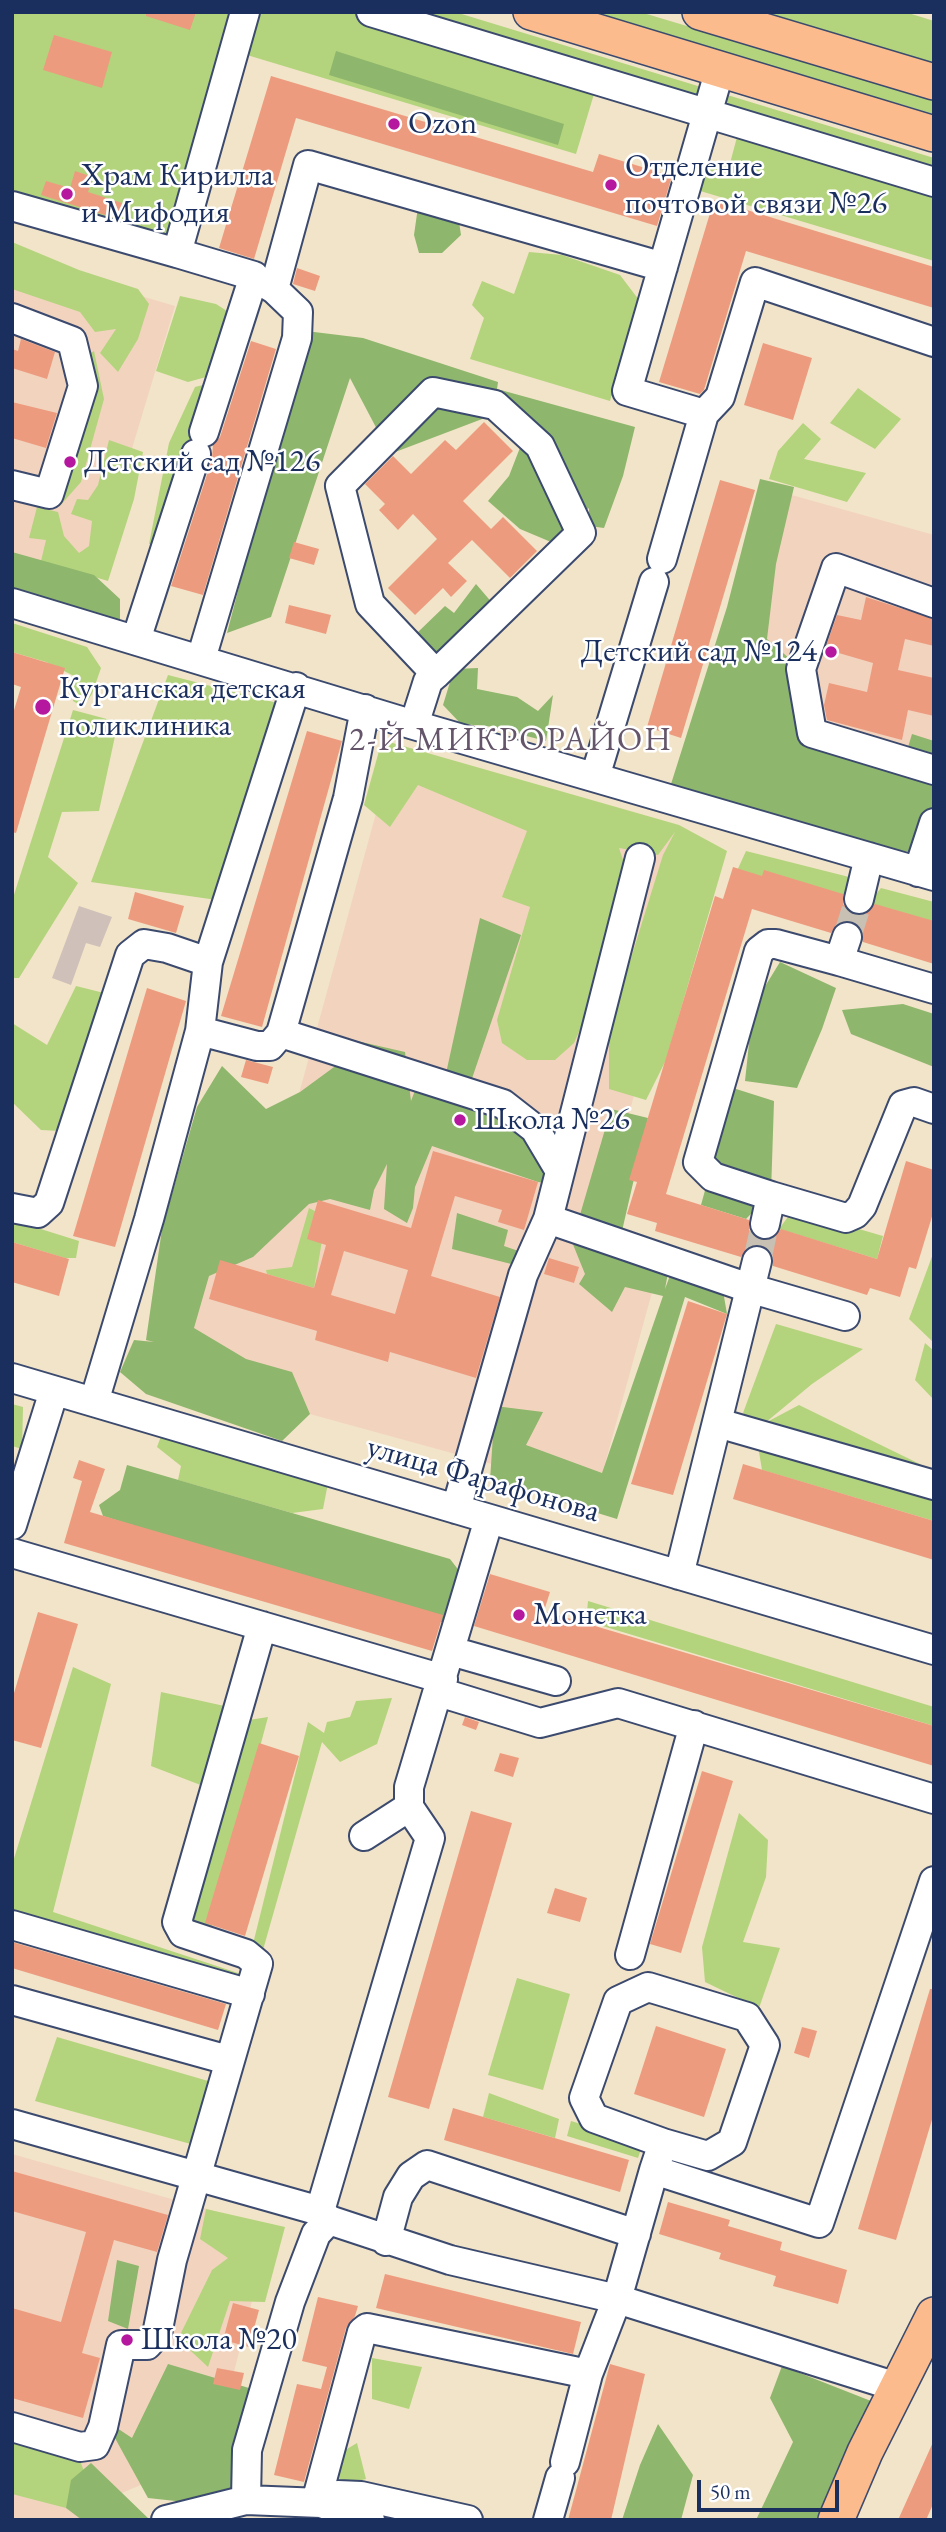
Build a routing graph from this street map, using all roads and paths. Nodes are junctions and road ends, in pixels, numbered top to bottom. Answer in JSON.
{"nodes":[{"id":1,"x":245,"y":12,"type":"edge"},
{"id":2,"x":370,"y":12,"type":"edge"},
{"id":3,"x":531,"y":12,"type":"edge"},
{"id":4,"x":700,"y":12,"type":"edge"},
{"id":5,"x":739,"y":18,"type":"edge"},
{"id":6,"x":720,"y":69,"type":"junction"},
{"id":7,"x":934,"y":82,"type":"edge"},
{"id":8,"x":706,"y":115,"type":"junction"},
{"id":9,"x":934,"y":134,"type":"edge"},
{"id":10,"x":934,"y":182,"type":"edge"},
{"id":11,"x":12,"y":206,"type":"edge"},
{"id":12,"x":177,"y":253,"type":"junction"},
{"id":13,"x":663,"y":267,"type":"junction"},
{"id":14,"x":264,"y":283,"type":"junction"},
{"id":15,"x":12,"y":318,"type":"edge"},
{"id":16,"x":934,"y":342,"type":"edge"},
{"id":17,"x":704,"y":414,"type":"junction"},
{"id":18,"x":12,"y":485,"type":"edge"},
{"id":19,"x":12,"y":603,"type":"edge"},
{"id":20,"x":934,"y":603,"type":"edge"},
{"id":21,"x":136,"y":640,"type":"junction"},
{"id":22,"x":201,"y":659,"type":"junction"},
{"id":23,"x":436,"y":674,"type":"junction"},
{"id":24,"x":296,"y":687,"type":"junction"},
{"id":25,"x":365,"y":709,"type":"junction"},
{"id":26,"x":414,"y":725,"type":"junction"},
{"id":27,"x":934,"y":770,"type":"edge"},
{"id":28,"x":595,"y":777,"type":"junction"},
{"id":29,"x":934,"y":823,"type":"edge"},
{"id":30,"x":869,"y":857,"type":"junction"},
{"id":31,"x":640,"y":858,"type":"dead end"},
{"id":32,"x":926,"y":874,"type":"edge"},
{"id":33,"x":859,"y":899,"type":"tunnel mouth"},
{"id":34,"x":208,"y":962,"type":"junction"},
{"id":35,"x":934,"y":989,"type":"edge"},
{"id":36,"x":200,"y":1031,"type":"junction"},
{"id":37,"x":281,"y":1033,"type":"junction"},
{"id":38,"x":934,"y":1109,"type":"edge"},
{"id":39,"x":560,"y":1171,"type":"junction"},
{"id":40,"x":771,"y":1196,"type":"junction"},
{"id":41,"x":12,"y":1208,"type":"edge"},
{"id":42,"x":548,"y":1219,"type":"junction"},
{"id":43,"x":765,"y":1224,"type":"tunnel mouth"},
{"id":44,"x":757,"y":1261,"type":"tunnel mouth"},
{"id":45,"x":749,"y":1289,"type":"junction"},
{"id":46,"x":845,"y":1316,"type":"dead end"},
{"id":47,"x":12,"y":1378,"type":"edge"},
{"id":48,"x":54,"y":1391,"type":"junction"},
{"id":49,"x":94,"y":1402,"type":"junction"},
{"id":50,"x":718,"y":1423,"type":"junction"},
{"id":51,"x":934,"y":1485,"type":"edge"},
{"id":52,"x":456,"y":1509,"type":"junction"},
{"id":53,"x":13,"y":1519,"type":"edge"},
{"id":54,"x":489,"y":1519,"type":"junction"},
{"id":55,"x":12,"y":1553,"type":"edge"},
{"id":56,"x":679,"y":1575,"type":"junction"},
{"id":57,"x":261,"y":1626,"type":"junction"},
{"id":58,"x":934,"y":1650,"type":"edge"},
{"id":59,"x":451,"y":1651,"type":"junction"},
{"id":60,"x":556,"y":1681,"type":"dead end"},
{"id":61,"x":441,"y":1686,"type":"junction"},
{"id":62,"x":694,"y":1725,"type":"junction"},
{"id":63,"x":934,"y":1799,"type":"edge"},
{"id":64,"x":410,"y":1807,"type":"junction"},
{"id":65,"x":364,"y":1836,"type":"dead end"},
{"id":66,"x":934,"y":1881,"type":"edge"},
{"id":67,"x":12,"y":1925,"type":"edge"},
{"id":68,"x":630,"y":1955,"type":"dead end"},
{"id":69,"x":250,"y":1994,"type":"junction"},
{"id":70,"x":12,"y":2000,"type":"edge"},
{"id":71,"x":228,"y":2060,"type":"junction"},
{"id":72,"x":12,"y":2124,"type":"edge"},
{"id":73,"x":663,"y":2143,"type":"junction"},
{"id":74,"x":654,"y":2170,"type":"junction"},
{"id":75,"x":199,"y":2174,"type":"junction"},
{"id":76,"x":325,"y":2216,"type":"junction"},
{"id":77,"x":636,"y":2234,"type":"junction"},
{"id":78,"x":387,"y":2241,"type":"junction"},
{"id":79,"x":617,"y":2299,"type":"junction"},
{"id":80,"x":934,"y":2315,"type":"edge"},
{"id":81,"x":588,"y":2374,"type":"junction"},
{"id":82,"x":897,"y":2388,"type":"junction"},
{"id":83,"x":12,"y":2427,"type":"edge"},
{"id":84,"x":246,"y":2500,"type":"junction"},
{"id":85,"x":318,"y":2502,"type":"junction"},
{"id":86,"x":166,"y":2520,"type":"edge"},
{"id":87,"x":370,"y":2520,"type":"edge"},
{"id":88,"x":468,"y":2520,"type":"edge"},
{"id":89,"x":548,"y":2520,"type":"edge"},
{"id":90,"x":836,"y":2520,"type":"edge"}],
"edges":[{"from":1,"to":12,"type":"street"},
{"from":2,"to":8,"type":"street"},
{"from":3,"to":6,"type":"main road"},
{"from":4,"to":5,"type":"main road"},
{"from":5,"to":7,"type":"main road"},
{"from":6,"to":8,"type":"street"},
{"from":6,"to":9,"type":"main road"},
{"from":8,"to":10,"type":"street"},
{"from":8,"to":13,"type":"street"},
{"from":11,"to":12,"type":"street"},
{"from":12,"to":14,"type":"street"},
{"from":13,"to":14,"type":"street"},
{"from":13,"to":17,"type":"street"},
{"from":14,"to":21,"type":"street"},
{"from":14,"to":22,"type":"street"},
{"from":15,"to":18,"type":"street"},
{"from":16,"to":17,"type":"street"},
{"from":17,"to":28,"type":"street"},
{"from":19,"to":21,"type":"street"},
{"from":20,"to":27,"type":"street"},
{"from":21,"to":22,"type":"street"},
{"from":22,"to":24,"type":"street"},
{"from":23,"to":23,"type":"street"},
{"from":23,"to":26,"type":"street"},
{"from":24,"to":25,"type":"street"},
{"from":24,"to":34,"type":"street"},
{"from":25,"to":26,"type":"street"},
{"from":25,"to":37,"type":"street"},
{"from":26,"to":28,"type":"street"},
{"from":28,"to":30,"type":"street"},
{"from":29,"to":32,"type":"street"},
{"from":30,"to":32,"type":"street"},
{"from":30,"to":33,"type":"street"},
{"from":31,"to":39,"type":"street"},
{"from":34,"to":36,"type":"street"},
{"from":34,"to":41,"type":"street"},
{"from":35,"to":40,"type":"street"},
{"from":36,"to":37,"type":"street"},
{"from":36,"to":49,"type":"street"},
{"from":37,"to":39,"type":"street"},
{"from":38,"to":40,"type":"street"},
{"from":39,"to":42,"type":"street"},
{"from":40,"to":43,"type":"street"},
{"from":42,"to":45,"type":"street"},
{"from":42,"to":52,"type":"street"},
{"from":44,"to":45,"type":"street"},
{"from":45,"to":46,"type":"street"},
{"from":45,"to":50,"type":"street"},
{"from":47,"to":48,"type":"street","name":"улица Фарафонова"},
{"from":48,"to":49,"type":"street","name":"улица Фарафонова"},
{"from":48,"to":53,"type":"street"},
{"from":49,"to":52,"type":"street","name":"улица Фарафонова"},
{"from":50,"to":51,"type":"street"},
{"from":50,"to":56,"type":"street"},
{"from":52,"to":54,"type":"street","name":"улица Фарафонова"},
{"from":54,"to":56,"type":"street","name":"улица Фарафонова"},
{"from":54,"to":59,"type":"street"},
{"from":55,"to":57,"type":"street"},
{"from":56,"to":58,"type":"street","name":"улица Фарафонова"},
{"from":57,"to":61,"type":"street"},
{"from":57,"to":69,"type":"street"},
{"from":59,"to":60,"type":"street"},
{"from":59,"to":61,"type":"street"},
{"from":61,"to":62,"type":"street"},
{"from":61,"to":64,"type":"street"},
{"from":62,"to":63,"type":"street"},
{"from":62,"to":68,"type":"street"},
{"from":64,"to":65,"type":"street"},
{"from":64,"to":76,"type":"street"},
{"from":66,"to":74,"type":"street"},
{"from":67,"to":69,"type":"street"},
{"from":69,"to":71,"type":"street"},
{"from":70,"to":71,"type":"street"},
{"from":71,"to":75,"type":"street"},
{"from":72,"to":75,"type":"street"},
{"from":73,"to":73,"type":"street"},
{"from":73,"to":74,"type":"street"},
{"from":74,"to":77,"type":"street"},
{"from":75,"to":76,"type":"street"},
{"from":75,"to":83,"type":"street"},
{"from":76,"to":78,"type":"street"},
{"from":76,"to":84,"type":"street"},
{"from":77,"to":78,"type":"street"},
{"from":77,"to":79,"type":"street"},
{"from":78,"to":79,"type":"street"},
{"from":79,"to":81,"type":"street"},
{"from":79,"to":82,"type":"street"},
{"from":80,"to":82,"type":"main road"},
{"from":81,"to":85,"type":"street"},
{"from":81,"to":89,"type":"street"},
{"from":82,"to":90,"type":"main road"},
{"from":84,"to":85,"type":"street"},
{"from":84,"to":86,"type":"street"},
{"from":85,"to":87,"type":"street"},
{"from":85,"to":88,"type":"street"}]}
